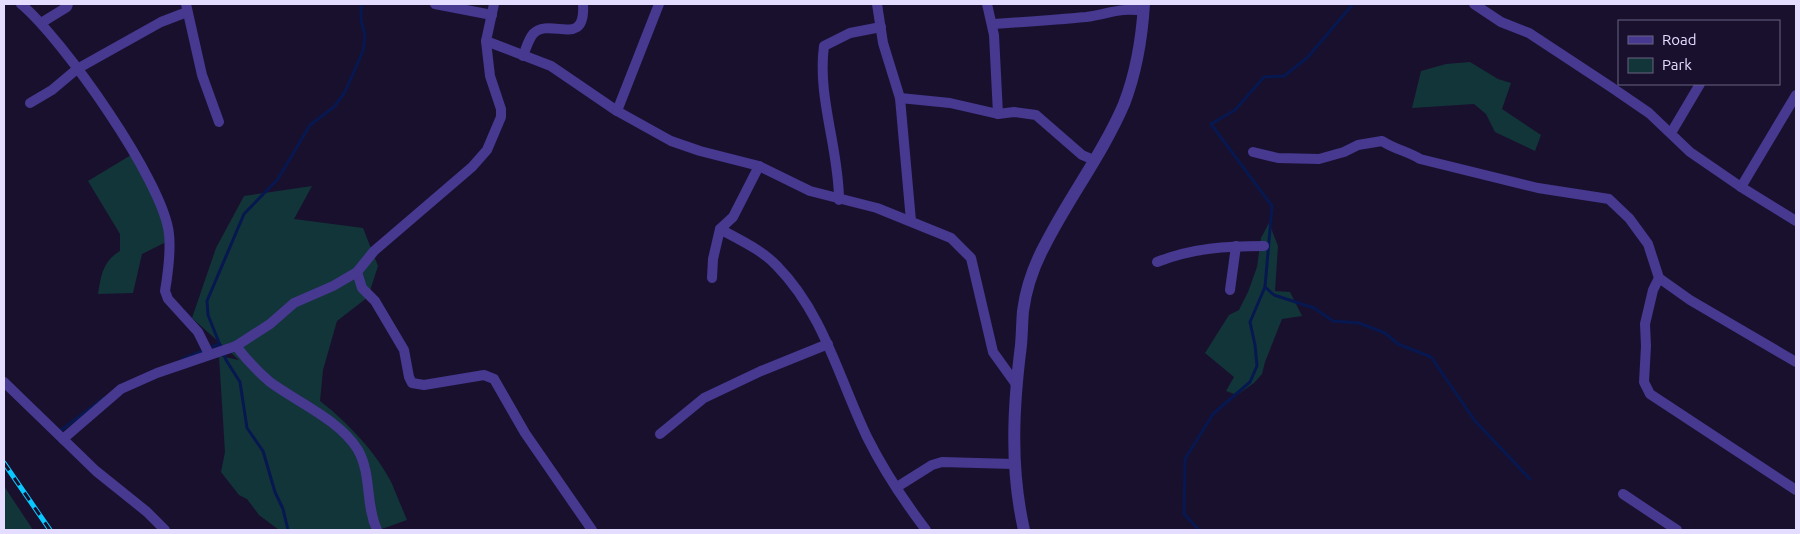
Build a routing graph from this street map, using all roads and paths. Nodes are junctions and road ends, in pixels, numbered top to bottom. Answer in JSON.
{"nodes":[{"id":1,"x":21,"y":4,"type":"edge"},
{"id":2,"x":68,"y":4,"type":"edge"},
{"id":3,"x":436,"y":4,"type":"edge"},
{"id":4,"x":494,"y":4,"type":"edge"},
{"id":5,"x":583,"y":4,"type":"edge"},
{"id":6,"x":659,"y":4,"type":"edge"},
{"id":7,"x":877,"y":4,"type":"edge"},
{"id":8,"x":987,"y":4,"type":"edge"},
{"id":9,"x":1474,"y":4,"type":"edge"},
{"id":10,"x":1144,"y":7,"type":"edge"},
{"id":11,"x":186,"y":8,"type":"edge"},
{"id":12,"x":492,"y":14,"type":"junction"},
{"id":13,"x":41,"y":24,"type":"junction"},
{"id":14,"x":992,"y":24,"type":"junction"},
{"id":15,"x":881,"y":27,"type":"junction"},
{"id":16,"x":486,"y":41,"type":"junction"},
{"id":17,"x":523,"y":56,"type":"junction"},
{"id":18,"x":77,"y":69,"type":"junction"},
{"id":19,"x":1699,"y":85,"type":"edge"},
{"id":20,"x":1796,"y":95,"type":"edge"},
{"id":21,"x":900,"y":98,"type":"junction"},
{"id":22,"x":30,"y":103,"type":"dead end"},
{"id":23,"x":617,"y":111,"type":"junction"},
{"id":24,"x":998,"y":114,"type":"junction"},
{"id":25,"x":219,"y":122,"type":"dead end"},
{"id":26,"x":1671,"y":132,"type":"junction"},
{"id":27,"x":1253,"y":152,"type":"dead end"},
{"id":28,"x":1094,"y":160,"type":"junction"},
{"id":29,"x":759,"y":166,"type":"junction"},
{"id":30,"x":1741,"y":187,"type":"junction"},
{"id":31,"x":839,"y":200,"type":"junction"},
{"id":32,"x":911,"y":221,"type":"junction"},
{"id":33,"x":1796,"y":221,"type":"edge"},
{"id":34,"x":720,"y":229,"type":"junction"},
{"id":35,"x":1236,"y":246,"type":"junction"},
{"id":36,"x":1264,"y":246,"type":"dead end"},
{"id":37,"x":1157,"y":262,"type":"dead end"},
{"id":38,"x":357,"y":272,"type":"junction"},
{"id":39,"x":712,"y":278,"type":"dead end"},
{"id":40,"x":1659,"y":278,"type":"junction"},
{"id":41,"x":1230,"y":290,"type":"dead end"},
{"id":42,"x":828,"y":344,"type":"junction"},
{"id":43,"x":236,"y":346,"type":"junction"},
{"id":44,"x":209,"y":354,"type":"junction"},
{"id":45,"x":1796,"y":362,"type":"edge"},
{"id":46,"x":4,"y":382,"type":"edge"},
{"id":47,"x":1016,"y":384,"type":"junction"},
{"id":48,"x":660,"y":434,"type":"dead end"},
{"id":49,"x":63,"y":439,"type":"junction"},
{"id":50,"x":1013,"y":464,"type":"junction"},
{"id":51,"x":898,"y":487,"type":"junction"},
{"id":52,"x":1795,"y":487,"type":"edge"},
{"id":53,"x":1623,"y":494,"type":"dead end"},
{"id":54,"x":165,"y":530,"type":"edge"},
{"id":55,"x":377,"y":530,"type":"edge"},
{"id":56,"x":592,"y":530,"type":"edge"},
{"id":57,"x":926,"y":530,"type":"edge"},
{"id":58,"x":1024,"y":530,"type":"edge"},
{"id":59,"x":1677,"y":530,"type":"edge"}],
"edges":[{"from":1,"to":13,"type":"street"},
{"from":2,"to":13,"type":"street"},
{"from":3,"to":12,"type":"street"},
{"from":4,"to":12,"type":"street"},
{"from":5,"to":17,"type":"street"},
{"from":6,"to":23,"type":"street"},
{"from":7,"to":15,"type":"street"},
{"from":8,"to":14,"type":"street"},
{"from":9,"to":26,"type":"street"},
{"from":10,"to":14,"type":"street"},
{"from":10,"to":28,"type":"street"},
{"from":11,"to":18,"type":"street"},
{"from":11,"to":25,"type":"street"},
{"from":12,"to":16,"type":"street"},
{"from":13,"to":18,"type":"street"},
{"from":14,"to":24,"type":"street"},
{"from":15,"to":21,"type":"street"},
{"from":15,"to":31,"type":"street"},
{"from":16,"to":17,"type":"street"},
{"from":16,"to":38,"type":"street"},
{"from":17,"to":23,"type":"street"},
{"from":18,"to":22,"type":"street"},
{"from":18,"to":44,"type":"street"},
{"from":19,"to":26,"type":"street"},
{"from":20,"to":30,"type":"street"},
{"from":21,"to":24,"type":"street"},
{"from":21,"to":32,"type":"street"},
{"from":23,"to":29,"type":"street"},
{"from":24,"to":28,"type":"street"},
{"from":26,"to":30,"type":"street"},
{"from":27,"to":40,"type":"street"},
{"from":28,"to":47,"type":"street"},
{"from":29,"to":31,"type":"street"},
{"from":29,"to":34,"type":"street"},
{"from":30,"to":33,"type":"street"},
{"from":31,"to":32,"type":"street"},
{"from":32,"to":47,"type":"street"},
{"from":34,"to":39,"type":"street"},
{"from":34,"to":42,"type":"street"},
{"from":35,"to":36,"type":"street"},
{"from":35,"to":37,"type":"street"},
{"from":35,"to":41,"type":"street"},
{"from":38,"to":43,"type":"street"},
{"from":38,"to":56,"type":"street"},
{"from":40,"to":45,"type":"street"},
{"from":40,"to":52,"type":"street"},
{"from":42,"to":48,"type":"street"},
{"from":42,"to":51,"type":"street"},
{"from":43,"to":44,"type":"street"},
{"from":43,"to":55,"type":"street"},
{"from":44,"to":49,"type":"street"},
{"from":46,"to":49,"type":"street"},
{"from":47,"to":50,"type":"street"},
{"from":49,"to":54,"type":"street"},
{"from":50,"to":51,"type":"street"},
{"from":50,"to":58,"type":"street"},
{"from":51,"to":57,"type":"street"},
{"from":53,"to":59,"type":"street"}]}
